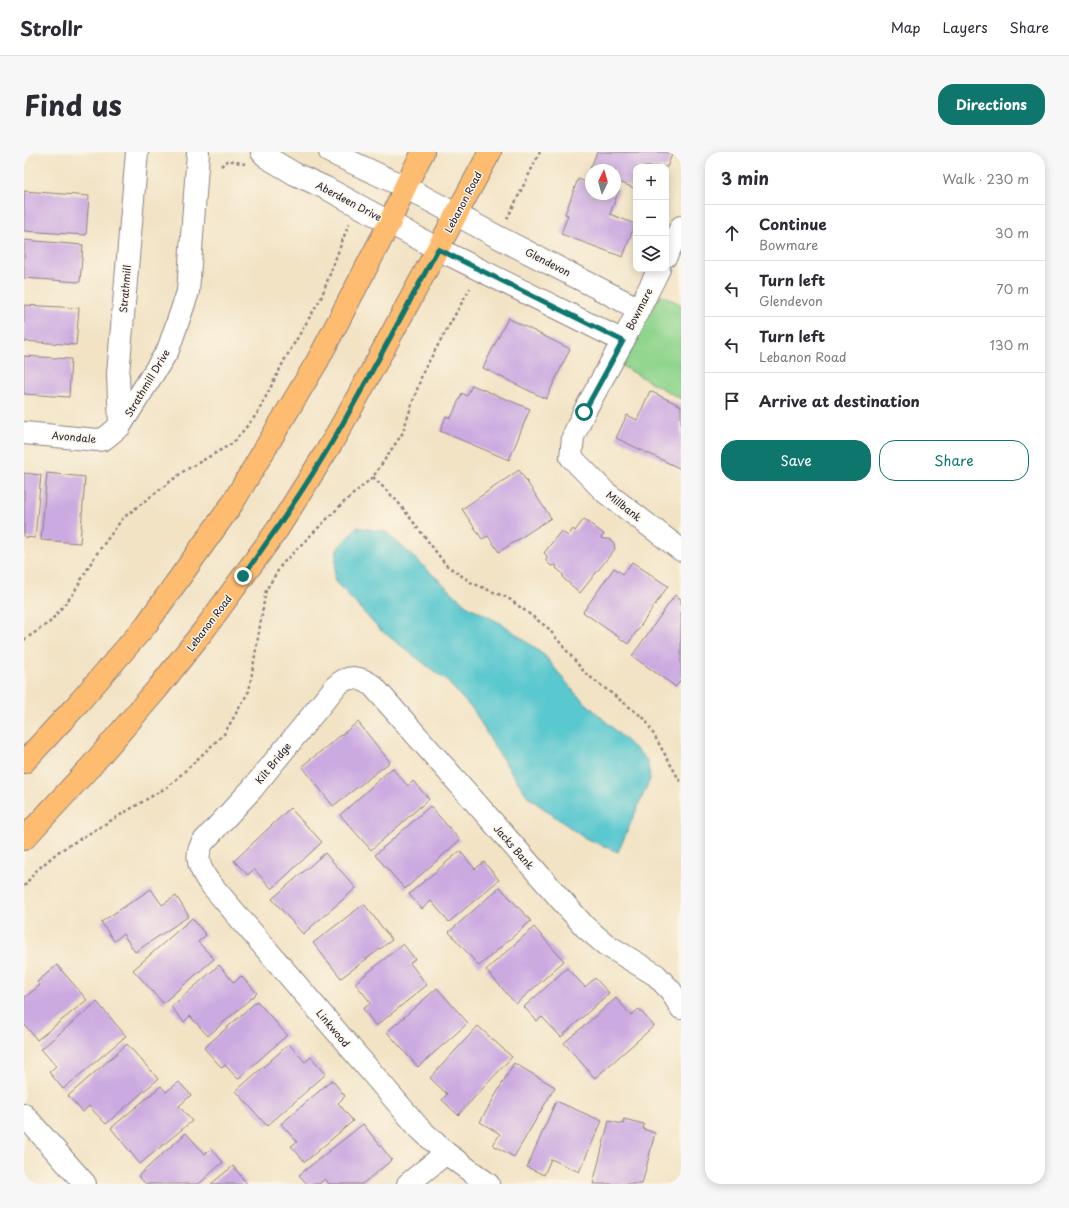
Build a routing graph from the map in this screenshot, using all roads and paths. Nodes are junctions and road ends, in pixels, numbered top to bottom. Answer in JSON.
{"nodes":[{"id":1,"x":137,"y":152,"type":"edge"},
{"id":2,"x":198,"y":152,"type":"edge"},
{"id":3,"x":262,"y":152,"type":"edge"},
{"id":4,"x":330,"y":152,"type":"edge"},
{"id":5,"x":423,"y":152,"type":"edge"},
{"id":6,"x":490,"y":152,"type":"edge"},
{"id":7,"x":540,"y":152,"type":"edge"},
{"id":8,"x":405,"y":187,"type":"junction"},
{"id":9,"x":357,"y":205,"type":"junction"},
{"id":10,"x":457,"y":215,"type":"junction"},
{"id":11,"x":390,"y":222,"type":"junction"},
{"id":12,"x":681,"y":226,"type":"edge"},
{"id":13,"x":498,"y":237,"type":"junction"},
{"id":14,"x":438,"y":249,"type":"junction"},
{"id":15,"x":669,"y":250,"type":"edge"},
{"id":16,"x":480,"y":270,"type":"junction"},
{"id":17,"x":658,"y":272,"type":"edge"},
{"id":18,"x":639,"y":309,"type":"junction"},
{"id":19,"x":623,"y":341,"type":"junction"},
{"id":20,"x":120,"y":426,"type":"junction"},
{"id":21,"x":24,"y":433,"type":"edge"},
{"id":22,"x":571,"y":457,"type":"joint"},
{"id":23,"x":373,"y":477,"type":"junction"},
{"id":24,"x":681,"y":550,"type":"edge"},
{"id":25,"x":24,"y":640,"type":"edge"},
{"id":26,"x":354,"y":678,"type":"joint"},
{"id":27,"x":24,"y":762,"type":"edge"},
{"id":28,"x":681,"y":783,"type":"edge"},
{"id":29,"x":24,"y":839,"type":"edge"},
{"id":30,"x":198,"y":856,"type":"joint"},
{"id":31,"x":24,"y":886,"type":"edge"},
{"id":32,"x":681,"y":1008,"type":"edge"},
{"id":33,"x":24,"y":1115,"type":"edge"},
{"id":34,"x":446,"y":1153,"type":"junction"},
{"id":35,"x":85,"y":1184,"type":"edge"},
{"id":36,"x":408,"y":1184,"type":"edge"},
{"id":37,"x":488,"y":1184,"type":"edge"}],
"edges":[{"from":1,"to":20,"type":"street","name":"Strathmill"},
{"from":2,"to":20,"type":"street","name":"Strathmill Drive"},
{"from":3,"to":9,"type":"street","name":"Aberdeen Drive"},
{"from":4,"to":8,"type":"street"},
{"from":5,"to":8,"type":"main road"},
{"from":6,"to":10,"type":"main road","name":"Lebanon Road"},
{"from":7,"to":13,"type":"path"},
{"from":8,"to":10,"type":"street"},
{"from":8,"to":11,"type":"main road"},
{"from":9,"to":11,"type":"street","name":"Aberdeen Drive"},
{"from":9,"to":25,"type":"path"},
{"from":10,"to":13,"type":"street","name":"Glendevon"},
{"from":10,"to":14,"type":"main road","name":"Lebanon Road"},
{"from":11,"to":14,"type":"street","name":"Aberdeen Drive"},
{"from":11,"to":27,"type":"main road"},
{"from":12,"to":15,"type":"street"},
{"from":13,"to":18,"type":"street","name":"Glendevon"},
{"from":14,"to":16,"type":"street"},
{"from":14,"to":29,"type":"main road","name":"Lebanon Road"},
{"from":16,"to":19,"type":"street"},
{"from":16,"to":23,"type":"path"},
{"from":17,"to":18,"type":"street","name":"Bowmare"},
{"from":18,"to":19,"type":"street","name":"Bowmare"},
{"from":19,"to":22,"type":"street","name":"Bowmare"},
{"from":20,"to":21,"type":"street","name":"Avondale"},
{"from":22,"to":24,"type":"street","name":"Millbank"},
{"from":23,"to":28,"type":"path"},
{"from":23,"to":31,"type":"path"},
{"from":26,"to":30,"type":"street","name":"Kilt Bridge"},
{"from":26,"to":32,"type":"street","name":"Jacks Bank"},
{"from":30,"to":34,"type":"street","name":"Linkwood"},
{"from":33,"to":35,"type":"street"},
{"from":34,"to":36,"type":"street"},
{"from":34,"to":37,"type":"street","name":"Linkwood"}]}
